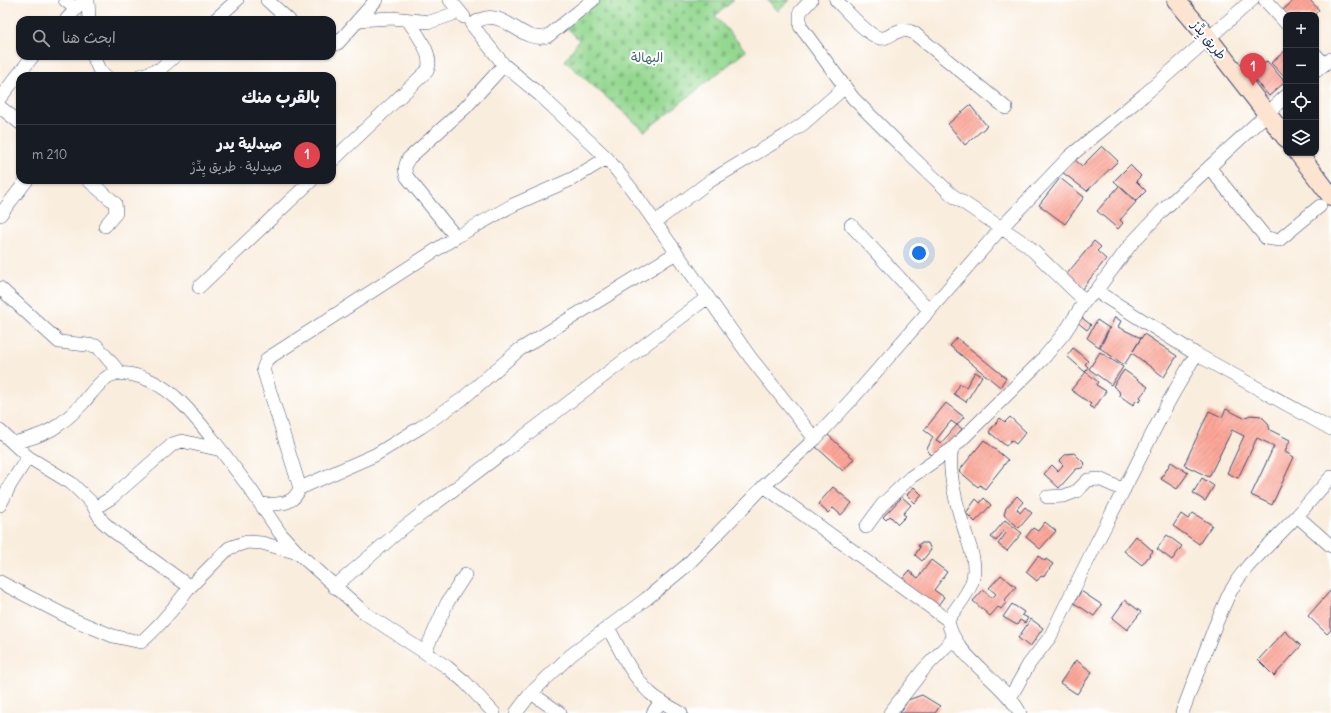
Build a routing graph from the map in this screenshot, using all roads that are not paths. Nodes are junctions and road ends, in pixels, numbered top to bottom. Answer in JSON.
{"nodes":[{"id":1,"x":65,"y":0,"type":"edge"},
{"id":2,"x":88,"y":0,"type":"edge"},
{"id":3,"x":237,"y":0,"type":"edge"},
{"id":4,"x":267,"y":0,"type":"edge"},
{"id":5,"x":376,"y":0,"type":"edge"},
{"id":6,"x":450,"y":0,"type":"edge"},
{"id":7,"x":593,"y":0,"type":"edge"},
{"id":8,"x":811,"y":0,"type":"edge"},
{"id":9,"x":836,"y":0,"type":"edge"},
{"id":10,"x":1176,"y":0,"type":"edge"},
{"id":11,"x":1252,"y":0,"type":"edge"},
{"id":12,"x":1265,"y":0,"type":"edge"},
{"id":13,"x":80,"y":4,"type":"edge"},
{"id":14,"x":459,"y":12,"type":"junction"},
{"id":15,"x":70,"y":16,"type":"edge"},
{"id":16,"x":89,"y":16,"type":"edge"},
{"id":17,"x":219,"y":16,"type":"edge"},
{"id":18,"x":285,"y":16,"type":"edge"},
{"id":19,"x":358,"y":20,"type":"junction"},
{"id":20,"x":408,"y":20,"type":"junction"},
{"id":21,"x":1283,"y":20,"type":"edge"},
{"id":22,"x":472,"y":25,"type":"junction"},
{"id":23,"x":1209,"y":39,"type":"junction"},
{"id":24,"x":336,"y":44,"type":"edge"},
{"id":25,"x":30,"y":60,"type":"edge"},
{"id":26,"x":94,"y":60,"type":"edge"},
{"id":27,"x":170,"y":60,"type":"edge"},
{"id":28,"x":504,"y":65,"type":"junction"},
{"id":29,"x":20,"y":72,"type":"edge"},
{"id":30,"x":100,"y":72,"type":"edge"},
{"id":31,"x":151,"y":72,"type":"edge"},
{"id":32,"x":16,"y":78,"type":"edge"},
{"id":33,"x":845,"y":87,"type":"junction"},
{"id":34,"x":0,"y":98,"type":"edge"},
{"id":35,"x":1283,"y":98,"type":"edge"},
{"id":36,"x":0,"y":107,"type":"edge"},
{"id":37,"x":1006,"y":108,"type":"dead end"},
{"id":38,"x":1266,"y":112,"type":"junction"},
{"id":39,"x":16,"y":120,"type":"edge"},
{"id":40,"x":1283,"y":134,"type":"edge"},
{"id":41,"x":1300,"y":156,"type":"edge"},
{"id":42,"x":336,"y":157,"type":"edge"},
{"id":43,"x":606,"y":158,"type":"junction"},
{"id":44,"x":1210,"y":168,"type":"junction"},
{"id":45,"x":23,"y":184,"type":"edge"},
{"id":46,"x":93,"y":184,"type":"edge"},
{"id":47,"x":308,"y":184,"type":"edge"},
{"id":48,"x":1326,"y":201,"type":"edge"},
{"id":49,"x":0,"y":215,"type":"edge"},
{"id":50,"x":655,"y":222,"type":"junction"},
{"id":51,"x":851,"y":225,"type":"dead end"},
{"id":52,"x":104,"y":226,"type":"dead end"},
{"id":53,"x":1002,"y":227,"type":"junction"},
{"id":54,"x":456,"y":237,"type":"junction"},
{"id":55,"x":676,"y":253,"type":"junction"},
{"id":56,"x":199,"y":287,"type":"dead end"},
{"id":57,"x":0,"y":288,"type":"edge"},
{"id":58,"x":1096,"y":291,"type":"junction"},
{"id":59,"x":708,"y":297,"type":"junction"},
{"id":60,"x":1085,"y":301,"type":"junction"},
{"id":61,"x":930,"y":311,"type":"junction"},
{"id":62,"x":1196,"y":354,"type":"junction"},
{"id":63,"x":120,"y":373,"type":"junction"},
{"id":64,"x":1331,"y":429,"type":"edge"},
{"id":65,"x":0,"y":431,"type":"edge"},
{"id":66,"x":815,"y":438,"type":"junction"},
{"id":67,"x":13,"y":443,"type":"junction"},
{"id":68,"x":952,"y":449,"type":"junction"},
{"id":69,"x":220,"y":450,"type":"junction"},
{"id":70,"x":28,"y":457,"type":"junction"},
{"id":71,"x":1331,"y":477,"type":"edge"},
{"id":72,"x":764,"y":486,"type":"junction"},
{"id":73,"x":300,"y":488,"type":"junction"},
{"id":74,"x":1124,"y":490,"type":"junction"},
{"id":75,"x":1046,"y":497,"type":"dead end"},
{"id":76,"x":261,"y":505,"type":"junction"},
{"id":77,"x":0,"y":506,"type":"edge"},
{"id":78,"x":95,"y":508,"type":"junction"},
{"id":79,"x":1298,"y":516,"type":"junction"},
{"id":80,"x":866,"y":527,"type":"dead end"},
{"id":81,"x":1331,"y":546,"type":"edge"},
{"id":82,"x":298,"y":553,"type":"junction"},
{"id":83,"x":465,"y":575,"type":"dead end"},
{"id":84,"x":0,"y":582,"type":"edge"},
{"id":85,"x":190,"y":587,"type":"junction"},
{"id":86,"x":334,"y":587,"type":"junction"},
{"id":87,"x":948,"y":620,"type":"junction"},
{"id":88,"x":608,"y":627,"type":"junction"},
{"id":89,"x":954,"y":638,"type":"junction"},
{"id":90,"x":425,"y":652,"type":"junction"},
{"id":91,"x":531,"y":693,"type":"junction"},
{"id":92,"x":1010,"y":698,"type":"junction"},
{"id":93,"x":661,"y":701,"type":"junction"},
{"id":94,"x":494,"y":713,"type":"edge"},
{"id":95,"x":516,"y":713,"type":"edge"},
{"id":96,"x":560,"y":713,"type":"edge"},
{"id":97,"x":653,"y":713,"type":"edge"},
{"id":98,"x":681,"y":713,"type":"edge"},
{"id":99,"x":890,"y":713,"type":"edge"},
{"id":100,"x":1020,"y":713,"type":"edge"},
{"id":101,"x":1182,"y":713,"type":"edge"}],
"edges":[{"from":1,"to":13,"type":"street"},
{"from":2,"to":16,"type":"street"},
{"from":3,"to":17,"type":"street"},
{"from":4,"to":18,"type":"street"},
{"from":5,"to":19,"type":"street"},
{"from":6,"to":14,"type":"street"},
{"from":7,"to":22,"type":"street"},
{"from":8,"to":33,"type":"street"},
{"from":9,"to":37,"type":"street"},
{"from":10,"to":23,"type":"street","name":"طريق يِدِّرْ"},
{"from":11,"to":23,"type":"street"},
{"from":12,"to":21,"type":"street"},
{"from":13,"to":15,"type":"street"},
{"from":14,"to":20,"type":"street"},
{"from":14,"to":22,"type":"street"},
{"from":19,"to":20,"type":"street"},
{"from":19,"to":24,"type":"street"},
{"from":20,"to":42,"type":"street"},
{"from":22,"to":28,"type":"street"},
{"from":23,"to":38,"type":"street","name":"طريق يِدِّرْ"},
{"from":23,"to":53,"type":"street"},
{"from":25,"to":29,"type":"street"},
{"from":26,"to":30,"type":"street"},
{"from":27,"to":31,"type":"street"},
{"from":28,"to":43,"type":"street"},
{"from":28,"to":54,"type":"street"},
{"from":32,"to":34,"type":"street"},
{"from":33,"to":50,"type":"street"},
{"from":33,"to":53,"type":"street"},
{"from":35,"to":38,"type":"street"},
{"from":36,"to":39,"type":"street"},
{"from":38,"to":40,"type":"street","name":"طريق يِدِّرْ"},
{"from":38,"to":44,"type":"street"},
{"from":41,"to":48,"type":"street"},
{"from":43,"to":50,"type":"street"},
{"from":43,"to":54,"type":"street"},
{"from":44,"to":48,"type":"street"},
{"from":44,"to":58,"type":"street"},
{"from":45,"to":49,"type":"street"},
{"from":46,"to":52,"type":"street"},
{"from":47,"to":56,"type":"street"},
{"from":50,"to":55,"type":"street"},
{"from":51,"to":61,"type":"street"},
{"from":53,"to":60,"type":"street"},
{"from":53,"to":61,"type":"street"},
{"from":54,"to":73,"type":"street"},
{"from":55,"to":59,"type":"street"},
{"from":55,"to":73,"type":"street"},
{"from":57,"to":63,"type":"street"},
{"from":58,"to":60,"type":"street"},
{"from":58,"to":62,"type":"street"},
{"from":59,"to":66,"type":"street"},
{"from":59,"to":86,"type":"street"},
{"from":60,"to":68,"type":"street"},
{"from":61,"to":66,"type":"street"},
{"from":62,"to":64,"type":"street"},
{"from":62,"to":74,"type":"street"},
{"from":63,"to":67,"type":"street"},
{"from":63,"to":69,"type":"street"},
{"from":65,"to":67,"type":"street"},
{"from":66,"to":72,"type":"street"},
{"from":67,"to":70,"type":"street"},
{"from":68,"to":80,"type":"street"},
{"from":68,"to":87,"type":"street"},
{"from":69,"to":76,"type":"street"},
{"from":69,"to":78,"type":"street"},
{"from":70,"to":77,"type":"street"},
{"from":70,"to":78,"type":"street"},
{"from":71,"to":79,"type":"street"},
{"from":72,"to":87,"type":"street"},
{"from":72,"to":88,"type":"street"},
{"from":73,"to":76,"type":"street"},
{"from":74,"to":75,"type":"street"},
{"from":74,"to":92,"type":"street"},
{"from":76,"to":82,"type":"street"},
{"from":78,"to":85,"type":"street"},
{"from":79,"to":81,"type":"street"},
{"from":79,"to":101,"type":"street"},
{"from":82,"to":85,"type":"street"},
{"from":82,"to":86,"type":"street"},
{"from":83,"to":90,"type":"street"},
{"from":84,"to":85,"type":"street"},
{"from":86,"to":90,"type":"street"},
{"from":87,"to":89,"type":"street"},
{"from":88,"to":91,"type":"street"},
{"from":88,"to":93,"type":"street"},
{"from":89,"to":92,"type":"street"},
{"from":89,"to":99,"type":"street"},
{"from":90,"to":94,"type":"street"},
{"from":91,"to":95,"type":"street"},
{"from":91,"to":96,"type":"street"},
{"from":92,"to":100,"type":"street"},
{"from":93,"to":97,"type":"street"},
{"from":93,"to":98,"type":"street"}]}
